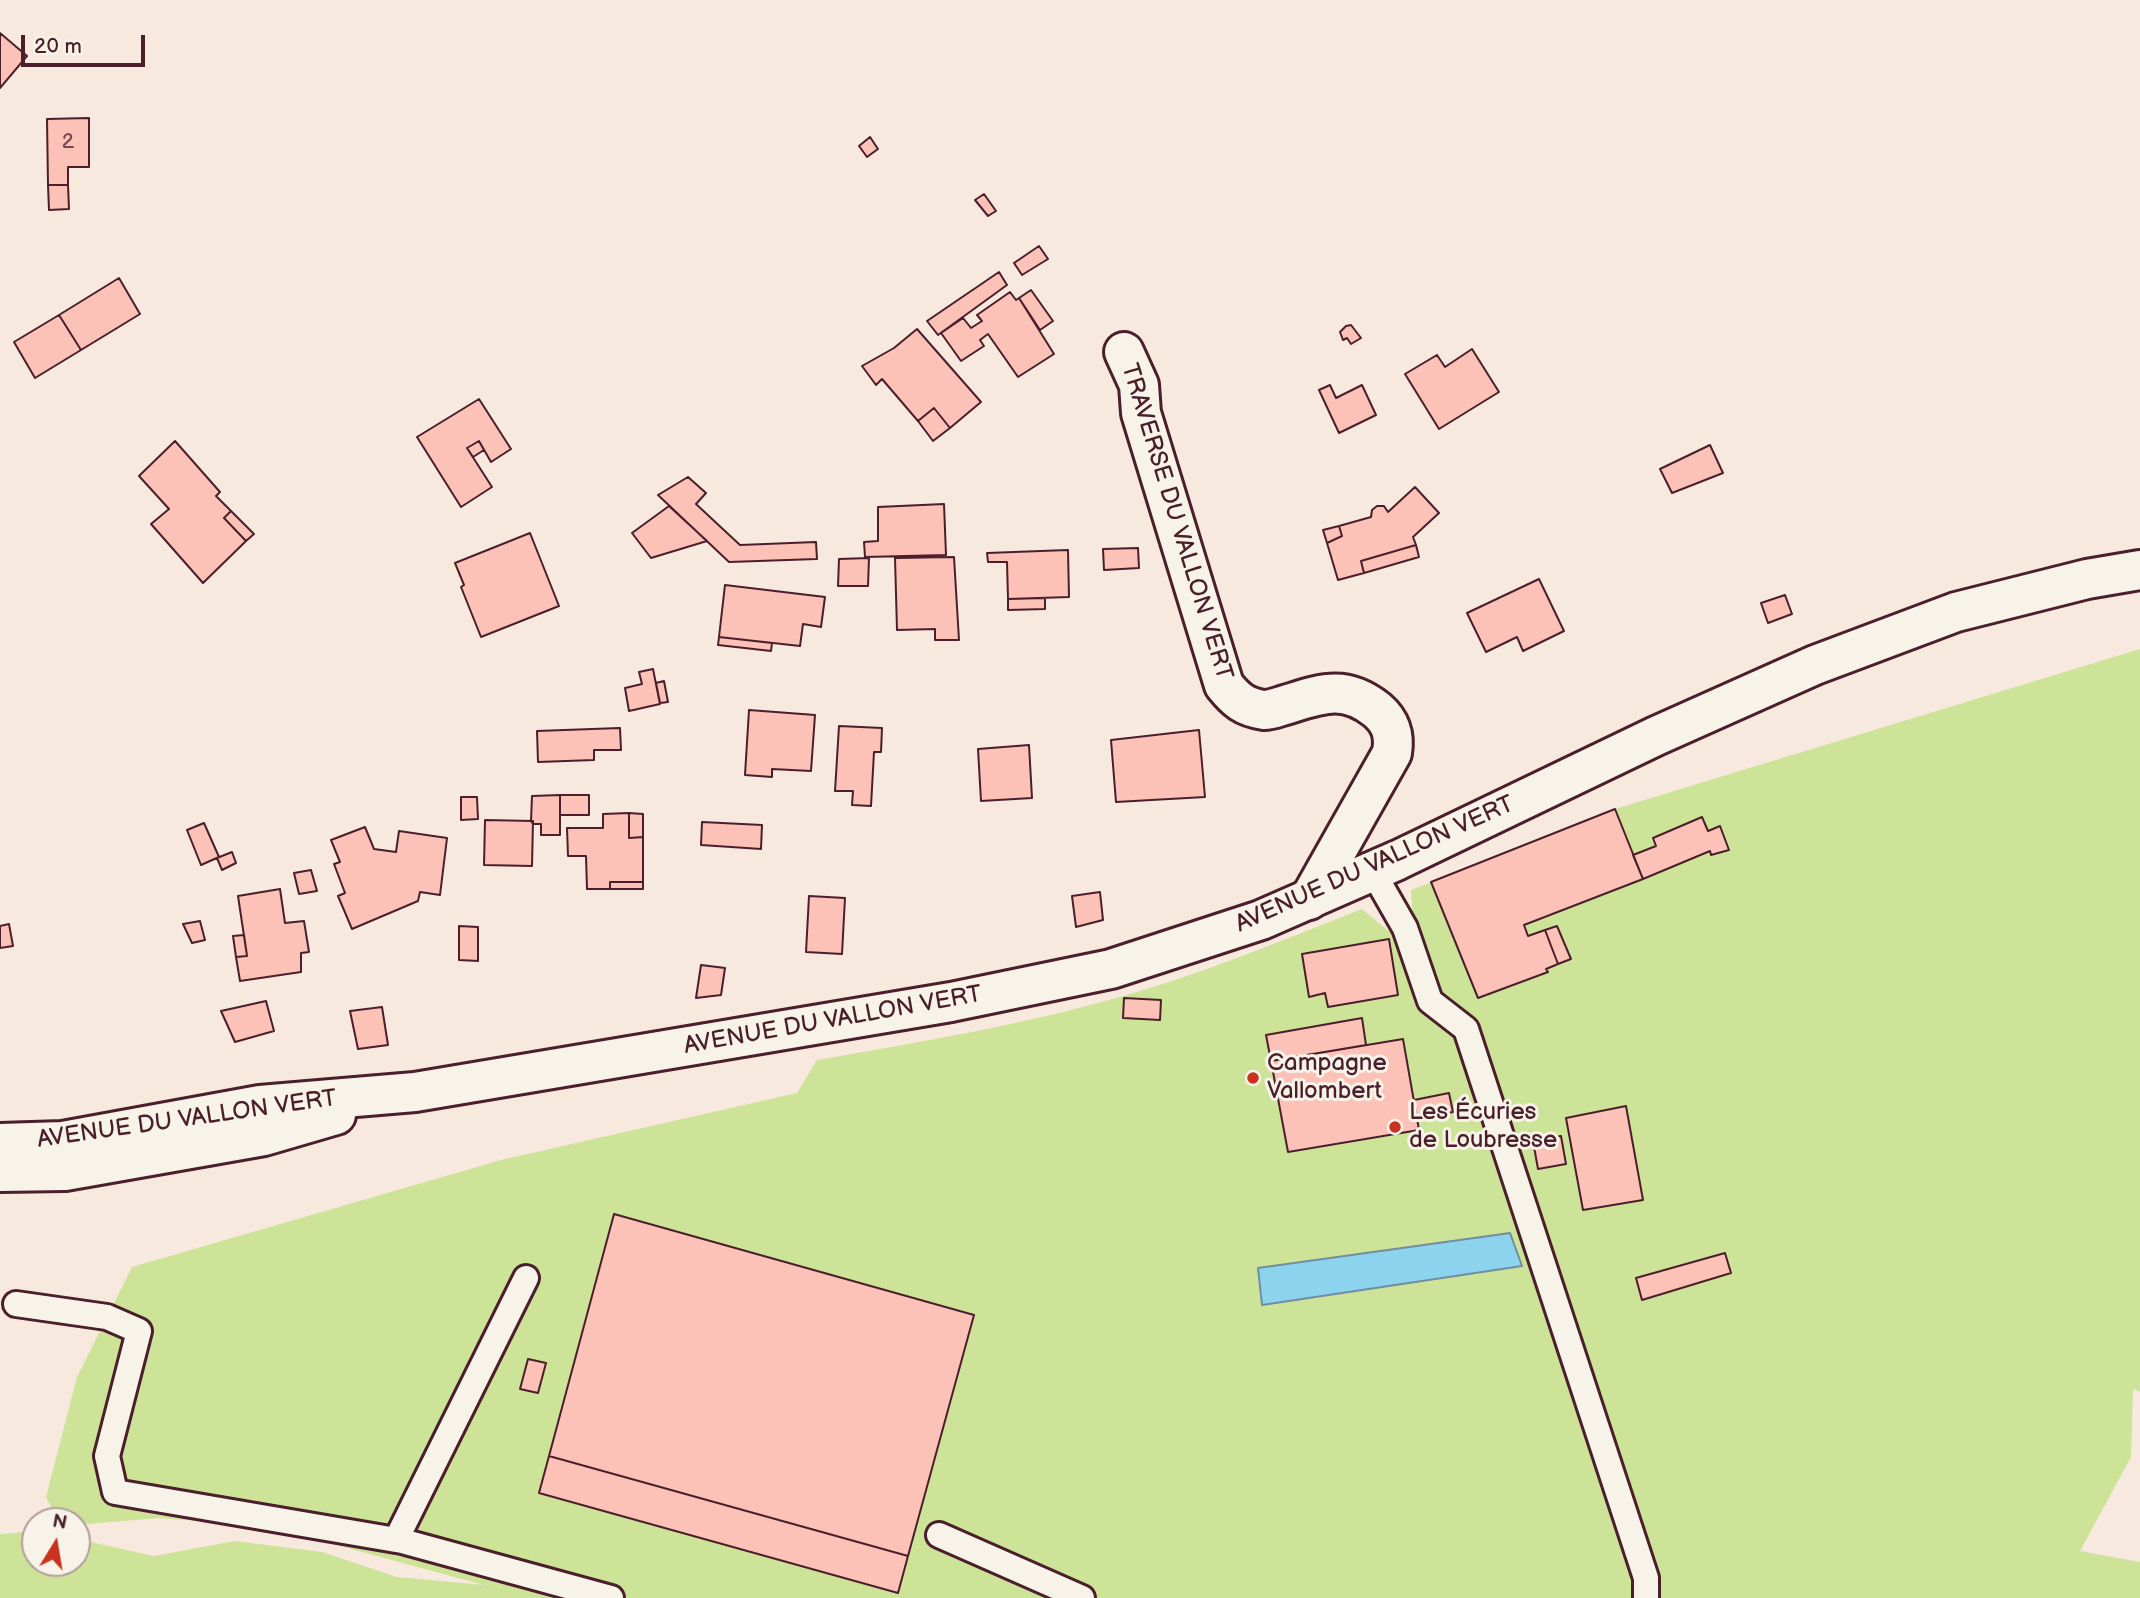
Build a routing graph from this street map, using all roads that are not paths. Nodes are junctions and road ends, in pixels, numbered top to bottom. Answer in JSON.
{"nodes":[{"id":1,"x":1124,"y":352,"type":"dead end"},
{"id":2,"x":2140,"y":570,"type":"edge"},
{"id":3,"x":1373,"y":872,"type":"junction"},
{"id":4,"x":1309,"y":900,"type":"junction"},
{"id":5,"x":415,"y":1092,"type":"junction"},
{"id":6,"x":0,"y":1143,"type":"edge"},
{"id":7,"x":0,"y":1172,"type":"edge"},
{"id":8,"x":526,"y":1278,"type":"dead end"},
{"id":9,"x":16,"y":1304,"type":"dead end"},
{"id":10,"x":939,"y":1535,"type":"dead end"},
{"id":11,"x":396,"y":1540,"type":"junction"},
{"id":12,"x":611,"y":1598,"type":"edge"},
{"id":13,"x":1082,"y":1598,"type":"edge"},
{"id":14,"x":1646,"y":1598,"type":"edge"}],
"edges":[{"from":1,"to":4,"type":"main road","name":"TRAVERSE DU VALLON VERT"},
{"from":2,"to":3,"type":"main road","name":"AVENUE DU VALLON VERT"},
{"from":3,"to":4,"type":"main road","name":"AVENUE DU VALLON VERT"},
{"from":3,"to":14,"type":"lane"},
{"from":4,"to":5,"type":"main road","name":"AVENUE DU VALLON VERT"},
{"from":5,"to":6,"type":"main road","name":"AVENUE DU VALLON VERT"},
{"from":5,"to":7,"type":"main road","name":"AVENUE DU VALLON VERT"},
{"from":8,"to":11,"type":"lane"},
{"from":9,"to":11,"type":"lane"},
{"from":10,"to":13,"type":"lane"},
{"from":11,"to":12,"type":"lane"}]}
